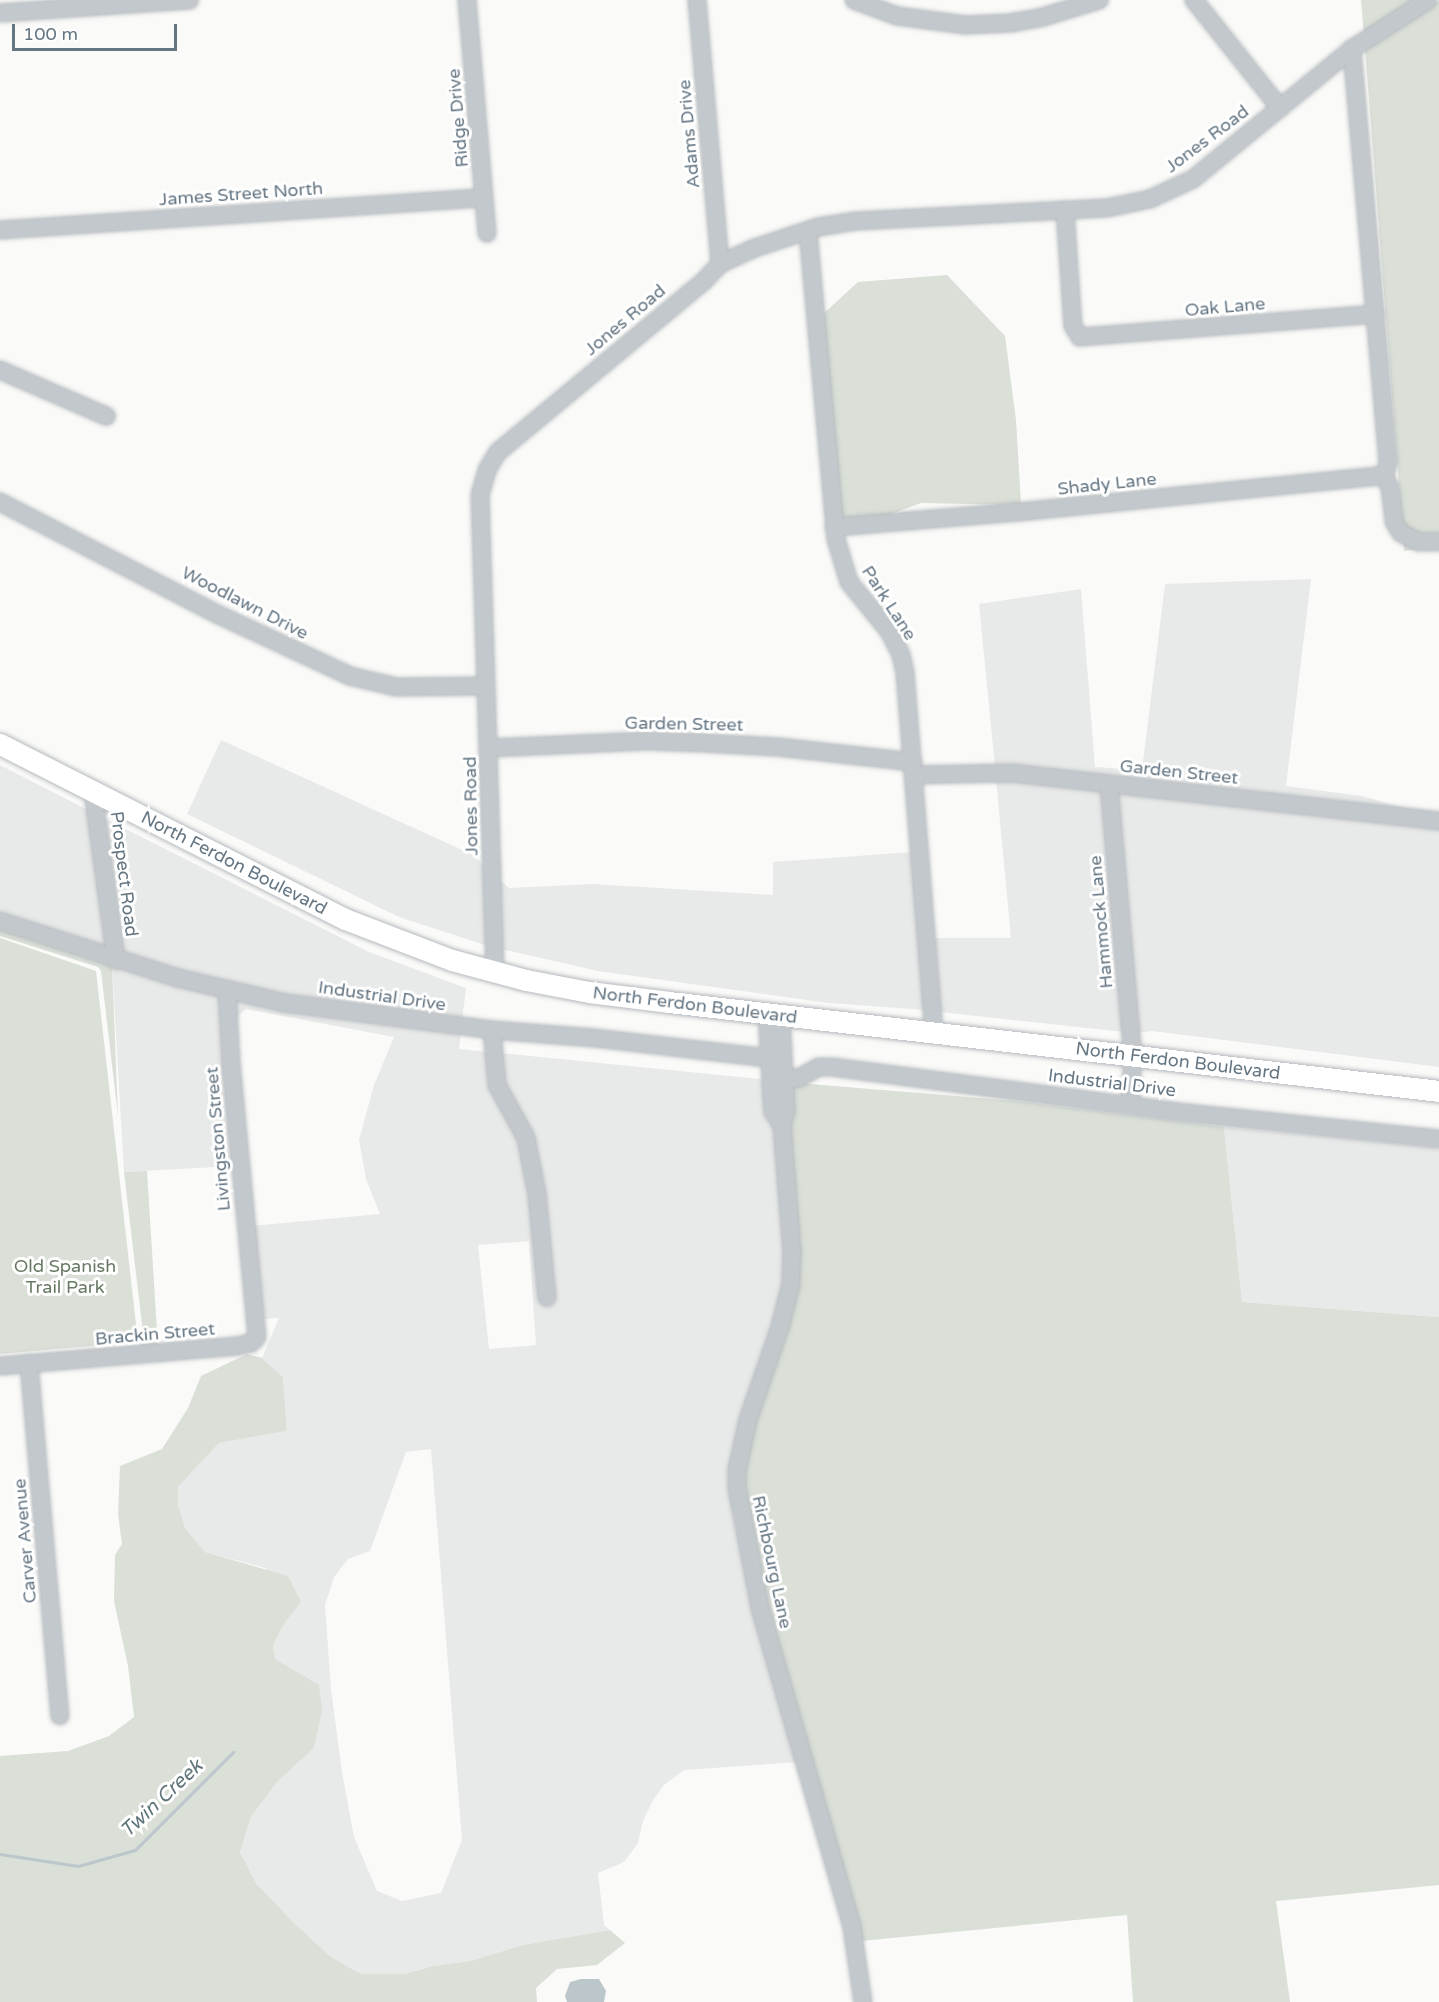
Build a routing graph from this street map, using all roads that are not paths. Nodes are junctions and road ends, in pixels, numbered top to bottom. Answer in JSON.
{"nodes":[{"id":1,"x":190,"y":0,"type":"edge"},
{"id":2,"x":467,"y":0,"type":"edge"},
{"id":3,"x":697,"y":0,"type":"edge"},
{"id":4,"x":854,"y":0,"type":"edge"},
{"id":5,"x":1099,"y":0,"type":"edge"},
{"id":6,"x":1194,"y":0,"type":"edge"},
{"id":7,"x":1428,"y":0,"type":"edge"},
{"id":8,"x":0,"y":13,"type":"edge"},
{"id":9,"x":1353,"y":49,"type":"junction"},
{"id":10,"x":1280,"y":108,"type":"junction"},
{"id":11,"x":484,"y":198,"type":"junction"},
{"id":12,"x":1065,"y":210,"type":"junction"},
{"id":13,"x":0,"y":230,"type":"edge"},
{"id":14,"x":808,"y":231,"type":"junction"},
{"id":15,"x":487,"y":233,"type":"dead end"},
{"id":16,"x":720,"y":264,"type":"junction"},
{"id":17,"x":1376,"y":314,"type":"junction"},
{"id":18,"x":0,"y":370,"type":"edge"},
{"id":19,"x":106,"y":416,"type":"dead end"},
{"id":20,"x":1383,"y":474,"type":"junction"},
{"id":21,"x":0,"y":502,"type":"edge"},
{"id":22,"x":834,"y":527,"type":"junction"},
{"id":23,"x":1439,"y":542,"type":"edge"},
{"id":24,"x":486,"y":687,"type":"junction"},
{"id":25,"x":0,"y":744,"type":"edge"},
{"id":26,"x":489,"y":748,"type":"junction"},
{"id":27,"x":913,"y":768,"type":"junction"},
{"id":28,"x":1109,"y":784,"type":"junction"},
{"id":29,"x":93,"y":792,"type":"junction"},
{"id":30,"x":1439,"y":821,"type":"edge"},
{"id":31,"x":0,"y":921,"type":"edge"},
{"id":32,"x":116,"y":960,"type":"junction"},
{"id":33,"x":495,"y":972,"type":"junction"},
{"id":34,"x":227,"y":991,"type":"junction"},
{"id":35,"x":774,"y":1015,"type":"junction"},
{"id":36,"x":492,"y":1030,"type":"junction"},
{"id":37,"x":934,"y":1033,"type":"junction"},
{"id":38,"x":1133,"y":1056,"type":"junction"},
{"id":39,"x":769,"y":1058,"type":"junction"},
{"id":40,"x":784,"y":1080,"type":"junction"},
{"id":41,"x":1439,"y":1091,"type":"edge"},
{"id":42,"x":1130,"y":1106,"type":"junction"},
{"id":43,"x":782,"y":1125,"type":"junction"},
{"id":44,"x":1439,"y":1139,"type":"edge"},
{"id":45,"x":250,"y":1284,"type":"joint"},
{"id":46,"x":547,"y":1298,"type":"dead end"},
{"id":47,"x":29,"y":1363,"type":"junction"},
{"id":48,"x":0,"y":1366,"type":"edge"},
{"id":49,"x":60,"y":1716,"type":"dead end"},
{"id":50,"x":863,"y":2002,"type":"edge"}],
"edges":[{"from":1,"to":8,"type":"street"},
{"from":2,"to":11,"type":"street","name":"Ridge Drive"},
{"from":3,"to":16,"type":"street","name":"Adams Drive"},
{"from":4,"to":5,"type":"street"},
{"from":6,"to":10,"type":"street"},
{"from":7,"to":9,"type":"street","name":"Jones Road"},
{"from":9,"to":10,"type":"street","name":"Jones Road"},
{"from":9,"to":17,"type":"street"},
{"from":10,"to":12,"type":"street","name":"Jones Road"},
{"from":11,"to":13,"type":"street","name":"James Street North"},
{"from":11,"to":15,"type":"street","name":"Ridge Drive"},
{"from":12,"to":14,"type":"street","name":"Jones Road"},
{"from":12,"to":17,"type":"street","name":"Oak Lane"},
{"from":14,"to":16,"type":"street","name":"Jones Road"},
{"from":14,"to":22,"type":"street","name":"Park Lane"},
{"from":16,"to":24,"type":"street","name":"Jones Road"},
{"from":17,"to":20,"type":"street"},
{"from":18,"to":19,"type":"street"},
{"from":20,"to":22,"type":"street","name":"Shady Lane"},
{"from":20,"to":23,"type":"street"},
{"from":21,"to":24,"type":"street","name":"Woodlawn Drive"},
{"from":22,"to":27,"type":"street","name":"Park Lane"},
{"from":24,"to":26,"type":"street","name":"Jones Road"},
{"from":25,"to":29,"type":"main road","name":"North Ferdon Boulevard"},
{"from":26,"to":27,"type":"street","name":"Garden Street"},
{"from":26,"to":33,"type":"street","name":"Jones Road"},
{"from":27,"to":28,"type":"street","name":"Garden Street"},
{"from":27,"to":37,"type":"street","name":"Park Lane"},
{"from":28,"to":30,"type":"street","name":"Garden Street"},
{"from":28,"to":38,"type":"street","name":"Hammock Lane"},
{"from":29,"to":32,"type":"street","name":"Prospect Road"},
{"from":29,"to":33,"type":"main road","name":"North Ferdon Boulevard"},
{"from":31,"to":32,"type":"street","name":"Industrial Drive"},
{"from":32,"to":34,"type":"street","name":"Industrial Drive"},
{"from":33,"to":35,"type":"main road","name":"North Ferdon Boulevard"},
{"from":34,"to":36,"type":"street","name":"Industrial Drive"},
{"from":34,"to":45,"type":"street","name":"Livingston Street"},
{"from":35,"to":37,"type":"main road","name":"North Ferdon Boulevard"},
{"from":35,"to":39,"type":"street","name":"Richbourg Lane"},
{"from":35,"to":40,"type":"street","name":"Richbourg Lane"},
{"from":36,"to":39,"type":"street","name":"Industrial Drive"},
{"from":36,"to":46,"type":"street"},
{"from":37,"to":38,"type":"main road","name":"North Ferdon Boulevard"},
{"from":38,"to":41,"type":"main road","name":"North Ferdon Boulevard"},
{"from":38,"to":42,"type":"street","name":"Hammock Lane"},
{"from":39,"to":43,"type":"street","name":"Richbourg Lane"},
{"from":40,"to":42,"type":"street","name":"Industrial Drive"},
{"from":40,"to":43,"type":"street","name":"Richbourg Lane"},
{"from":42,"to":44,"type":"street","name":"Industrial Drive"},
{"from":43,"to":50,"type":"street","name":"Richbourg Lane"},
{"from":45,"to":47,"type":"street","name":"Brackin Street"},
{"from":47,"to":48,"type":"street","name":"Brackin Street"},
{"from":47,"to":49,"type":"street","name":"Carver Avenue"}]}
